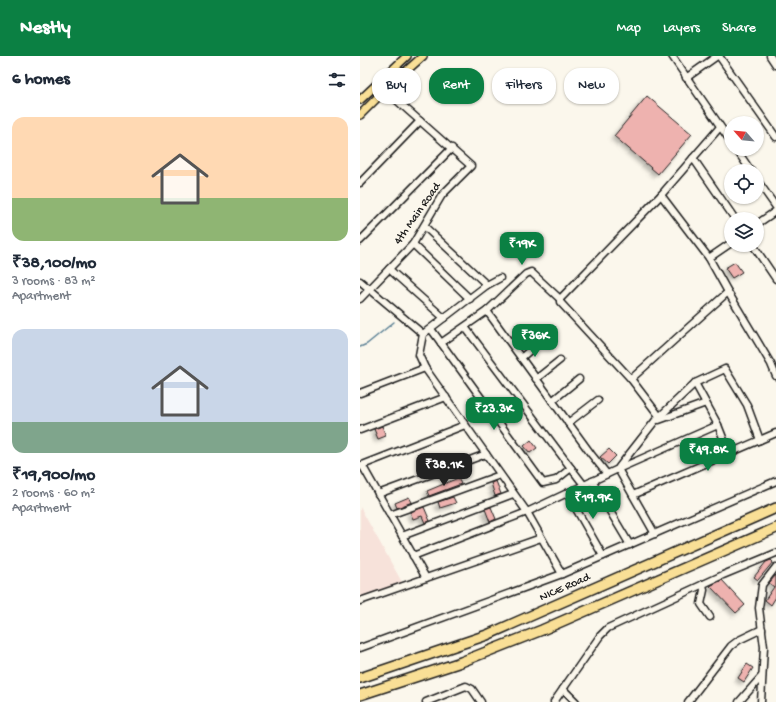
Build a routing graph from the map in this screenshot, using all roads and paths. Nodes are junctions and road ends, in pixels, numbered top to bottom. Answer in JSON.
{"nodes":[{"id":1,"x":407,"y":56,"type":"edge"},
{"id":2,"x":423,"y":56,"type":"edge"},
{"id":3,"x":672,"y":56,"type":"edge"},
{"id":4,"x":718,"y":56,"type":"edge"},
{"id":5,"x":770,"y":56,"type":"edge"},
{"id":6,"x":776,"y":65,"type":"edge"},
{"id":7,"x":410,"y":68,"type":"edge"},
{"id":8,"x":686,"y":78,"type":"junction"},
{"id":9,"x":360,"y":100,"type":"edge"},
{"id":10,"x":372,"y":103,"type":"edge"},
{"id":11,"x":401,"y":104,"type":"edge"},
{"id":12,"x":360,"y":115,"type":"edge"},
{"id":13,"x":420,"y":121,"type":"junction"},
{"id":14,"x":720,"y":127,"type":"junction"},
{"id":15,"x":724,"y":132,"type":"edge"},
{"id":16,"x":776,"y":137,"type":"edge"},
{"id":17,"x":452,"y":148,"type":"junction"},
{"id":18,"x":693,"y":158,"type":"junction"},
{"id":19,"x":360,"y":182,"type":"edge"},
{"id":20,"x":764,"y":190,"type":"edge"},
{"id":21,"x":661,"y":195,"type":"junction"},
{"id":22,"x":776,"y":207,"type":"edge"},
{"id":23,"x":776,"y":211,"type":"edge"},
{"id":24,"x":730,"y":212,"type":"edge"},
{"id":25,"x":764,"y":219,"type":"edge"},
{"id":26,"x":424,"y":226,"type":"junction"},
{"id":27,"x":360,"y":241,"type":"edge"},
{"id":28,"x":413,"y":244,"type":"junction"},
{"id":29,"x":724,"y":248,"type":"edge"},
{"id":30,"x":758,"y":252,"type":"edge"},
{"id":31,"x":709,"y":258,"type":"junction"},
{"id":32,"x":389,"y":269,"type":"junction"},
{"id":33,"x":500,"y":278,"type":"dead end"},
{"id":34,"x":776,"y":279,"type":"edge"},
{"id":35,"x":360,"y":281,"type":"edge"},
{"id":36,"x":487,"y":285,"type":"junction"},
{"id":37,"x":370,"y":290,"type":"junction"},
{"id":38,"x":728,"y":292,"type":"junction"},
{"id":39,"x":360,"y":299,"type":"edge"},
{"id":40,"x":470,"y":299,"type":"junction"},
{"id":41,"x":560,"y":299,"type":"junction"},
{"id":42,"x":487,"y":311,"type":"junction"},
{"id":43,"x":444,"y":318,"type":"junction"},
{"id":44,"x":465,"y":327,"type":"junction"},
{"id":45,"x":431,"y":328,"type":"junction"},
{"id":46,"x":423,"y":334,"type":"junction"},
{"id":47,"x":441,"y":343,"type":"junction"},
{"id":48,"x":537,"y":344,"type":"dead end"},
{"id":49,"x":521,"y":358,"type":"junction"},
{"id":50,"x":560,"y":360,"type":"dead end"},
{"id":51,"x":774,"y":362,"type":"edge"},
{"id":52,"x":425,"y":368,"type":"junction"},
{"id":53,"x":776,"y":376,"type":"edge"},
{"id":54,"x":536,"y":379,"type":"junction"},
{"id":55,"x":579,"y":379,"type":"dead end"},
{"id":56,"x":631,"y":379,"type":"junction"},
{"id":57,"x":695,"y":384,"type":"junction"},
{"id":58,"x":360,"y":393,"type":"edge"},
{"id":59,"x":446,"y":398,"type":"junction"},
{"id":60,"x":598,"y":400,"type":"dead end"},
{"id":61,"x":552,"y":401,"type":"junction"},
{"id":62,"x":706,"y":403,"type":"junction"},
{"id":63,"x":660,"y":417,"type":"junction"},
{"id":64,"x":655,"y":421,"type":"junction"},
{"id":65,"x":568,"y":423,"type":"junction"},
{"id":66,"x":465,"y":425,"type":"junction"},
{"id":67,"x":718,"y":425,"type":"junction"},
{"id":68,"x":360,"y":430,"type":"edge"},
{"id":69,"x":776,"y":433,"type":"edge"},
{"id":70,"x":760,"y":440,"type":"junction"},
{"id":71,"x":729,"y":453,"type":"junction"},
{"id":72,"x":486,"y":454,"type":"junction"},
{"id":73,"x":361,"y":466,"type":"edge"},
{"id":74,"x":571,"y":468,"type":"junction"},
{"id":75,"x":618,"y":468,"type":"junction"},
{"id":76,"x":607,"y":474,"type":"junction"},
{"id":77,"x":500,"y":475,"type":"junction"},
{"id":78,"x":592,"y":481,"type":"junction"},
{"id":79,"x":776,"y":481,"type":"edge"},
{"id":80,"x":584,"y":485,"type":"junction"},
{"id":81,"x":567,"y":493,"type":"junction"},
{"id":82,"x":378,"y":494,"type":"junction"},
{"id":83,"x":513,"y":494,"type":"junction"},
{"id":84,"x":633,"y":495,"type":"junction"},
{"id":85,"x":776,"y":508,"type":"edge"},
{"id":86,"x":527,"y":512,"type":"junction"},
{"id":87,"x":390,"y":515,"type":"junction"},
{"id":88,"x":776,"y":528,"type":"edge"},
{"id":89,"x":655,"y":534,"type":"junction"},
{"id":90,"x":402,"y":536,"type":"junction"},
{"id":91,"x":541,"y":538,"type":"junction"},
{"id":92,"x":630,"y":545,"type":"junction"},
{"id":93,"x":776,"y":553,"type":"edge"},
{"id":94,"x":413,"y":556,"type":"junction"},
{"id":95,"x":603,"y":556,"type":"junction"},
{"id":96,"x":776,"y":566,"type":"edge"},
{"id":97,"x":562,"y":574,"type":"junction"},
{"id":98,"x":426,"y":578,"type":"junction"},
{"id":99,"x":703,"y":584,"type":"junction"},
{"id":100,"x":360,"y":601,"type":"edge"},
{"id":101,"x":710,"y":617,"type":"dead end"},
{"id":102,"x":762,"y":629,"type":"junction"},
{"id":103,"x":360,"y":648,"type":"edge"},
{"id":104,"x":762,"y":676,"type":"junction"},
{"id":105,"x":360,"y":678,"type":"edge"},
{"id":106,"x":563,"y":689,"type":"junction"},
{"id":107,"x":360,"y":695,"type":"edge"},
{"id":108,"x":426,"y":702,"type":"edge"},
{"id":109,"x":481,"y":702,"type":"edge"},
{"id":110,"x":554,"y":702,"type":"edge"},
{"id":111,"x":576,"y":702,"type":"edge"},
{"id":112,"x":688,"y":702,"type":"edge"},
{"id":113,"x":739,"y":702,"type":"edge"},
{"id":114,"x":761,"y":702,"type":"edge"}],
"edges":[{"from":1,"to":9,"type":"main road"},
{"from":2,"to":7,"type":"main road"},
{"from":3,"to":8,"type":"street"},
{"from":4,"to":8,"type":"street"},
{"from":4,"to":16,"type":"street"},
{"from":5,"to":6,"type":"street"},
{"from":8,"to":14,"type":"street"},
{"from":10,"to":12,"type":"main road"},
{"from":11,"to":13,"type":"street","name":"4th Main Road"},
{"from":13,"to":17,"type":"street","name":"4th Main Road"},
{"from":13,"to":19,"type":"street"},
{"from":14,"to":15,"type":"street"},
{"from":14,"to":18,"type":"street"},
{"from":17,"to":26,"type":"street","name":"4th Main Road"},
{"from":17,"to":27,"type":"street"},
{"from":18,"to":21,"type":"street"},
{"from":18,"to":24,"type":"street"},
{"from":20,"to":22,"type":"street"},
{"from":21,"to":31,"type":"street"},
{"from":21,"to":41,"type":"street"},
{"from":23,"to":25,"type":"street"},
{"from":26,"to":28,"type":"street","name":"4th Main Road"},
{"from":26,"to":36,"type":"street"},
{"from":28,"to":32,"type":"street","name":"4th Main Road"},
{"from":28,"to":40,"type":"street"},
{"from":29,"to":31,"type":"street"},
{"from":30,"to":34,"type":"street"},
{"from":31,"to":38,"type":"street"},
{"from":32,"to":37,"type":"street","name":"4th Main Road"},
{"from":32,"to":43,"type":"street"},
{"from":33,"to":36,"type":"street"},
{"from":35,"to":37,"type":"street"},
{"from":36,"to":40,"type":"street"},
{"from":37,"to":39,"type":"street","name":"4th Main Road"},
{"from":37,"to":46,"type":"street"},
{"from":38,"to":51,"type":"street"},
{"from":38,"to":56,"type":"street"},
{"from":40,"to":43,"type":"street"},
{"from":41,"to":42,"type":"street"},
{"from":41,"to":56,"type":"street"},
{"from":42,"to":44,"type":"street"},
{"from":42,"to":49,"type":"street"},
{"from":43,"to":45,"type":"street"},
{"from":44,"to":47,"type":"street"},
{"from":44,"to":74,"type":"street"},
{"from":45,"to":46,"type":"street"},
{"from":45,"to":47,"type":"street"},
{"from":46,"to":52,"type":"street"},
{"from":47,"to":74,"type":"street"},
{"from":48,"to":49,"type":"street"},
{"from":49,"to":54,"type":"street"},
{"from":50,"to":54,"type":"street"},
{"from":51,"to":53,"type":"street"},
{"from":52,"to":58,"type":"street"},
{"from":52,"to":59,"type":"street"},
{"from":54,"to":61,"type":"street"},
{"from":55,"to":61,"type":"street"},
{"from":56,"to":63,"type":"street"},
{"from":57,"to":62,"type":"street"},
{"from":57,"to":63,"type":"street"},
{"from":57,"to":70,"type":"street"},
{"from":59,"to":66,"type":"street"},
{"from":59,"to":68,"type":"street"},
{"from":60,"to":65,"type":"street"},
{"from":61,"to":65,"type":"street"},
{"from":62,"to":64,"type":"street"},
{"from":62,"to":67,"type":"street"},
{"from":63,"to":64,"type":"street"},
{"from":64,"to":75,"type":"street"},
{"from":65,"to":76,"type":"street"},
{"from":66,"to":72,"type":"street"},
{"from":66,"to":73,"type":"street"},
{"from":67,"to":71,"type":"street"},
{"from":67,"to":75,"type":"street"},
{"from":69,"to":70,"type":"street"},
{"from":70,"to":71,"type":"street"},
{"from":71,"to":84,"type":"street"},
{"from":72,"to":77,"type":"street"},
{"from":72,"to":82,"type":"street"},
{"from":73,"to":82,"type":"street"},
{"from":74,"to":80,"type":"street"},
{"from":75,"to":76,"type":"street"},
{"from":75,"to":84,"type":"street"},
{"from":76,"to":78,"type":"street"},
{"from":77,"to":83,"type":"street"},
{"from":77,"to":87,"type":"street"},
{"from":78,"to":80,"type":"street"},
{"from":78,"to":92,"type":"street"},
{"from":79,"to":89,"type":"street"},
{"from":80,"to":81,"type":"street"},
{"from":81,"to":86,"type":"street"},
{"from":81,"to":95,"type":"street"},
{"from":82,"to":87,"type":"street"},
{"from":83,"to":86,"type":"street"},
{"from":83,"to":90,"type":"street"},
{"from":84,"to":89,"type":"street"},
{"from":85,"to":105,"type":"highway","name":"NICE Road"},
{"from":86,"to":91,"type":"street"},
{"from":86,"to":94,"type":"street"},
{"from":87,"to":90,"type":"street"},
{"from":88,"to":107,"type":"highway"},
{"from":89,"to":92,"type":"street"},
{"from":90,"to":94,"type":"street"},
{"from":91,"to":97,"type":"street"},
{"from":91,"to":98,"type":"street"},
{"from":92,"to":95,"type":"street"},
{"from":93,"to":99,"type":"street"},
{"from":94,"to":98,"type":"street"},
{"from":95,"to":97,"type":"street"},
{"from":96,"to":102,"type":"street"},
{"from":97,"to":103,"type":"street"},
{"from":98,"to":100,"type":"street"},
{"from":99,"to":101,"type":"street"},
{"from":99,"to":106,"type":"street"},
{"from":102,"to":104,"type":"street"},
{"from":102,"to":112,"type":"street"},
{"from":104,"to":113,"type":"street"},
{"from":104,"to":114,"type":"street"},
{"from":106,"to":110,"type":"street"},
{"from":106,"to":111,"type":"street"},
{"from":108,"to":109,"type":"street"}]}
